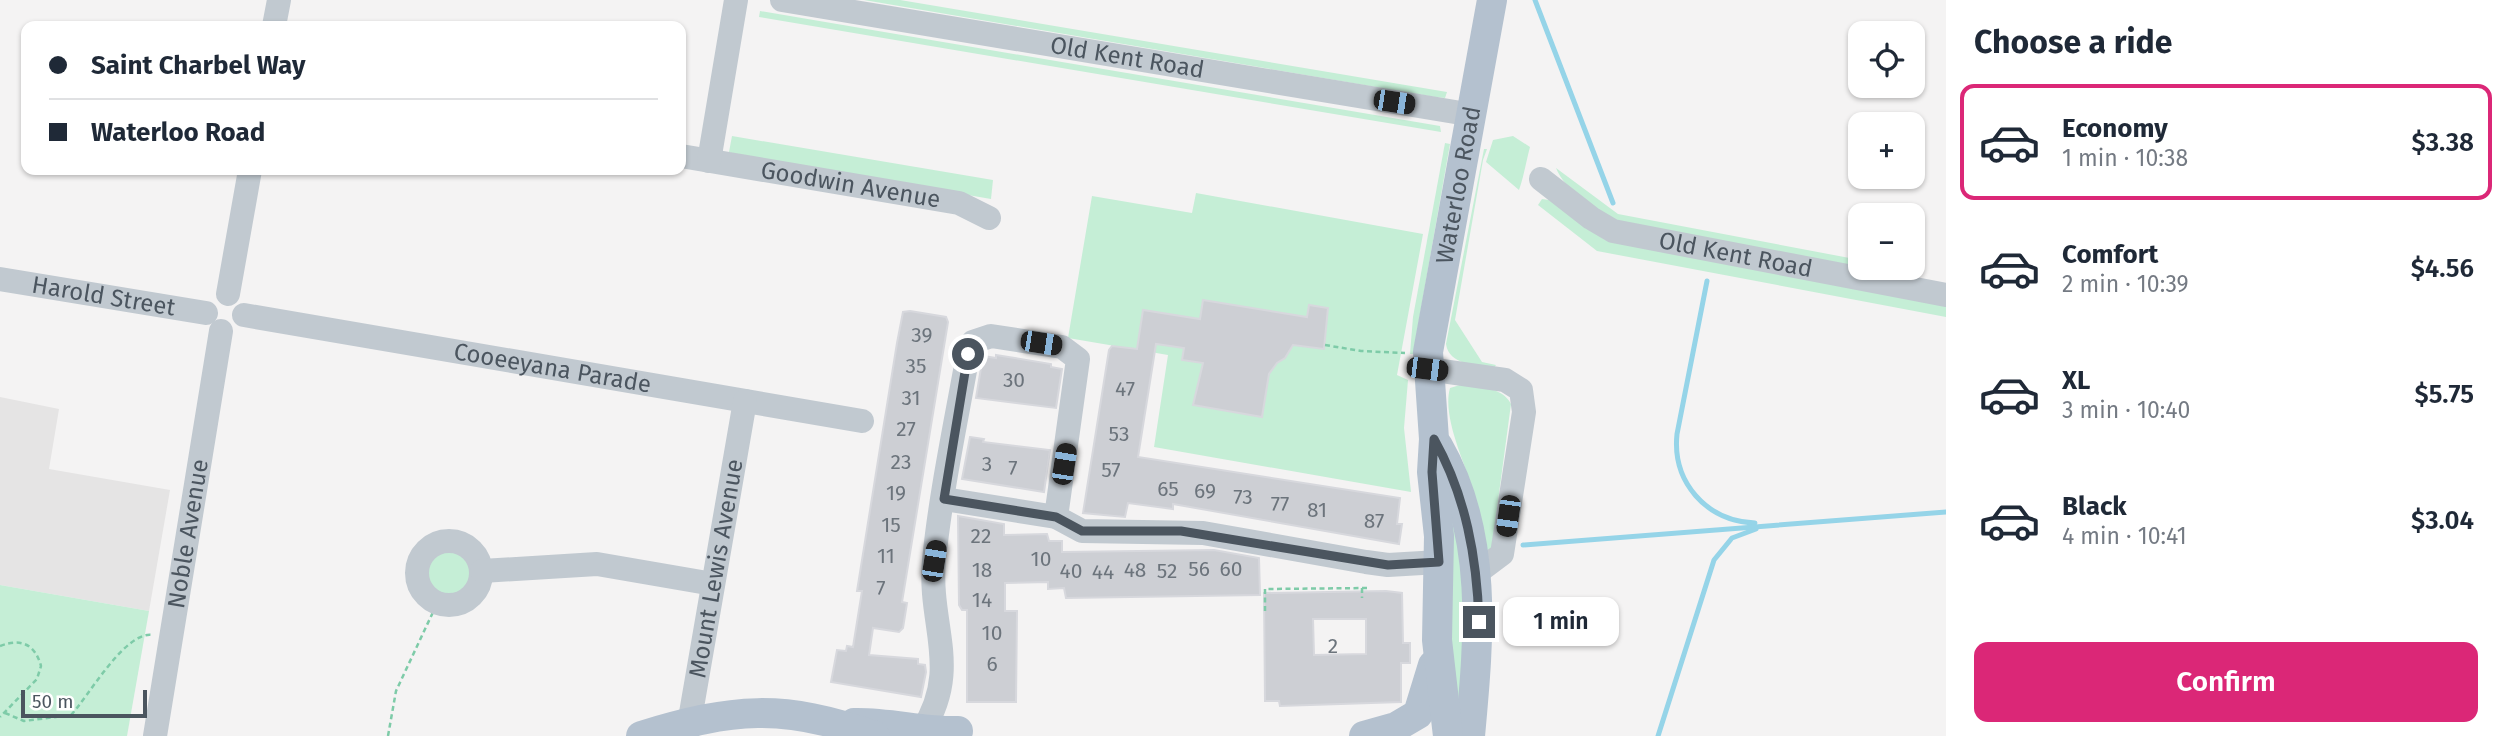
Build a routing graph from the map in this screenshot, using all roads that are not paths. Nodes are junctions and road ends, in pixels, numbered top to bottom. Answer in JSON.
{"nodes":[{"id":1,"x":279,"y":0,"type":"edge"},
{"id":2,"x":736,"y":0,"type":"edge"},
{"id":3,"x":782,"y":0,"type":"edge"},
{"id":4,"x":1492,"y":0,"type":"edge"},
{"id":5,"x":276,"y":21,"type":"edge"},
{"id":6,"x":1473,"y":115,"type":"junction"},
{"id":7,"x":686,"y":157,"type":"edge"},
{"id":8,"x":709,"y":161,"type":"junction"},
{"id":9,"x":249,"y":175,"type":"edge"},
{"id":10,"x":1541,"y":179,"type":"dead end"},
{"id":11,"x":989,"y":218,"type":"dead end"},
{"id":12,"x":0,"y":279,"type":"edge"},
{"id":13,"x":228,"y":294,"type":"junction"},
{"id":14,"x":1946,"y":295,"type":"edge"},
{"id":15,"x":244,"y":315,"type":"junction"},
{"id":16,"x":214,"y":322,"type":"junction"},
{"id":17,"x":1418,"y":361,"type":"junction"},
{"id":18,"x":745,"y":401,"type":"junction"},
{"id":19,"x":862,"y":421,"type":"dead end"},
{"id":20,"x":1434,"y":439,"type":"junction"},
{"id":21,"x":944,"y":499,"type":"junction"},
{"id":22,"x":1056,"y":517,"type":"junction"},
{"id":23,"x":1439,"y":562,"type":"junction"},
{"id":24,"x":482,"y":570,"type":"junction"},
{"id":25,"x":1478,"y":572,"type":"junction"},
{"id":26,"x":713,"y":584,"type":"junction"},
{"id":27,"x":1437,"y":640,"type":"junction"},
{"id":28,"x":844,"y":724,"type":"junction"},
{"id":29,"x":688,"y":729,"type":"edge"},
{"id":30,"x":922,"y":731,"type":"junction"},
{"id":31,"x":963,"y":735,"type":"edge"},
{"id":32,"x":155,"y":736,"type":"edge"},
{"id":33,"x":640,"y":736,"type":"edge"},
{"id":34,"x":874,"y":736,"type":"edge"},
{"id":35,"x":1364,"y":736,"type":"edge"},
{"id":36,"x":1448,"y":736,"type":"edge"},
{"id":37,"x":1470,"y":736,"type":"edge"}],
"edges":[{"from":1,"to":5,"type":"street"},
{"from":2,"to":8,"type":"street"},
{"from":3,"to":6,"type":"street","name":"Old Kent Road"},
{"from":4,"to":6,"type":"main road","name":"Waterloo Road"},
{"from":6,"to":17,"type":"main road","name":"Waterloo Road"},
{"from":7,"to":8,"type":"street","name":"Goodwin Avenue"},
{"from":8,"to":11,"type":"street","name":"Goodwin Avenue"},
{"from":9,"to":13,"type":"street"},
{"from":10,"to":14,"type":"street","name":"Old Kent Road"},
{"from":12,"to":16,"type":"street","name":"Harold Street"},
{"from":13,"to":15,"type":"street"},
{"from":13,"to":16,"type":"street"},
{"from":15,"to":16,"type":"street"},
{"from":15,"to":18,"type":"street","name":"Cooeeyana Parade"},
{"from":16,"to":32,"type":"street","name":"Noble Avenue"},
{"from":17,"to":20,"type":"main road","name":"Waterloo Road"},
{"from":17,"to":25,"type":"street"},
{"from":18,"to":19,"type":"street","name":"Cooeeyana Parade"},
{"from":18,"to":26,"type":"street","name":"Mount Lewis Avenue"},
{"from":20,"to":23,"type":"main road","name":"Waterloo Road"},
{"from":20,"to":25,"type":"main road","name":"Waterloo Road"},
{"from":21,"to":22,"type":"street"},
{"from":21,"to":22,"type":"street"},
{"from":21,"to":30,"type":"street"},
{"from":22,"to":23,"type":"street"},
{"from":23,"to":27,"type":"main road","name":"Waterloo Road"},
{"from":24,"to":24,"type":"street"},
{"from":24,"to":26,"type":"street"},
{"from":25,"to":37,"type":"main road","name":"Waterloo Road"},
{"from":26,"to":29,"type":"street","name":"Mount Lewis Avenue"},
{"from":27,"to":35,"type":"main road"},
{"from":27,"to":36,"type":"main road","name":"Waterloo Road"},
{"from":28,"to":29,"type":"main road"},
{"from":28,"to":30,"type":"main road"},
{"from":28,"to":34,"type":"main road"},
{"from":29,"to":33,"type":"main road"},
{"from":30,"to":31,"type":"main road"}]}
